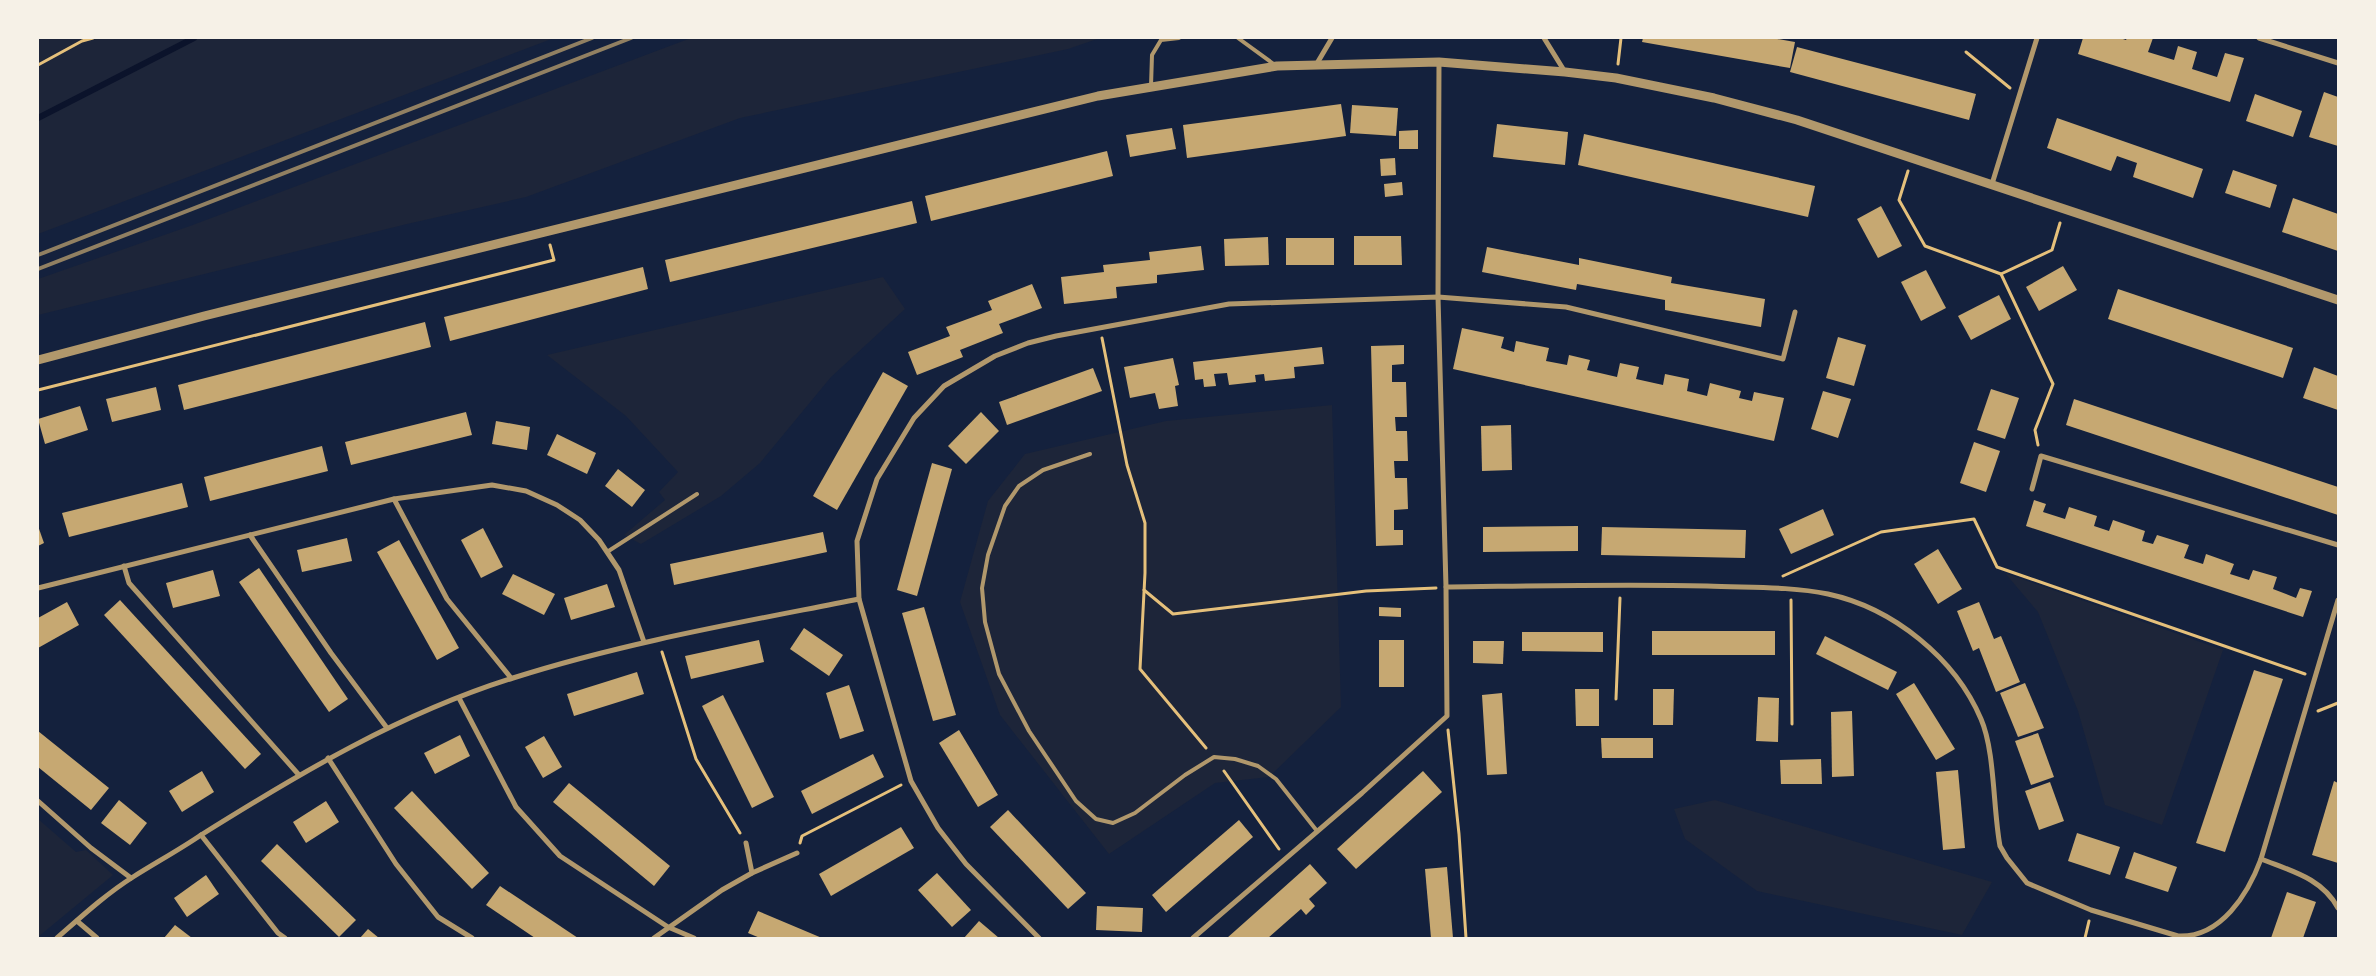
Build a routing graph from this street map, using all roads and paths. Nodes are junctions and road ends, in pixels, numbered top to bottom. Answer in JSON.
{"nodes":[{"id":1,"x":93,"y":38,"type":"edge"},
{"id":2,"x":1179,"y":38,"type":"edge"},
{"id":3,"x":1238,"y":38,"type":"edge"},
{"id":4,"x":1332,"y":38,"type":"edge"},
{"id":5,"x":1544,"y":38,"type":"edge"},
{"id":6,"x":1621,"y":38,"type":"edge"},
{"id":7,"x":2037,"y":38,"type":"edge"},
{"id":8,"x":2259,"y":38,"type":"edge"},
{"id":9,"x":1966,"y":52,"type":"dead end"},
{"id":10,"x":1439,"y":62,"type":"junction"},
{"id":11,"x":2338,"y":63,"type":"edge"},
{"id":12,"x":38,"y":65,"type":"edge"},
{"id":13,"x":1277,"y":66,"type":"junction"},
{"id":14,"x":1316,"y":66,"type":"junction"},
{"id":15,"x":1565,"y":72,"type":"junction"},
{"id":16,"x":1616,"y":78,"type":"junction"},
{"id":17,"x":1151,"y":86,"type":"junction"},
{"id":18,"x":2020,"y":92,"type":"junction"},
{"id":19,"x":1912,"y":158,"type":"junction"},
{"id":20,"x":1992,"y":184,"type":"junction"},
{"id":21,"x":2065,"y":208,"type":"junction"},
{"id":22,"x":546,"y":232,"type":"junction"},
{"id":23,"x":2001,"y":274,"type":"junction"},
{"id":24,"x":1438,"y":297,"type":"junction"},
{"id":25,"x":2338,"y":300,"type":"edge"},
{"id":26,"x":1795,"y":312,"type":"dead end"},
{"id":27,"x":1100,"y":328,"type":"junction"},
{"id":28,"x":38,"y":360,"type":"edge"},
{"id":29,"x":38,"y":390,"type":"edge"},
{"id":30,"x":1090,"y":454,"type":"dead end"},
{"id":31,"x":2041,"y":456,"type":"junction"},
{"id":32,"x":2032,"y":489,"type":"dead end"},
{"id":33,"x":697,"y":494,"type":"dead end"},
{"id":34,"x":394,"y":499,"type":"junction"},
{"id":35,"x":250,"y":535,"type":"junction"},
{"id":36,"x":2338,"y":545,"type":"edge"},
{"id":37,"x":607,"y":552,"type":"junction"},
{"id":38,"x":124,"y":566,"type":"junction"},
{"id":39,"x":1779,"y":578,"type":"dead end"},
{"id":40,"x":1620,"y":584,"type":"junction"},
{"id":41,"x":1446,"y":587,"type":"junction"},
{"id":42,"x":38,"y":588,"type":"edge"},
{"id":43,"x":1791,"y":589,"type":"junction"},
{"id":44,"x":1144,"y":590,"type":"junction"},
{"id":45,"x":859,"y":598,"type":"junction"},
{"id":46,"x":2338,"y":600,"type":"edge"},
{"id":47,"x":658,"y":639,"type":"junction"},
{"id":48,"x":644,"y":642,"type":"junction"},
{"id":49,"x":2315,"y":677,"type":"junction"},
{"id":50,"x":511,"y":678,"type":"junction"},
{"id":51,"x":459,"y":698,"type":"junction"},
{"id":52,"x":1616,"y":700,"type":"dead end"},
{"id":53,"x":2338,"y":703,"type":"edge"},
{"id":54,"x":1447,"y":716,"type":"junction"},
{"id":55,"x":2303,"y":716,"type":"junction"},
{"id":56,"x":1792,"y":724,"type":"dead end"},
{"id":57,"x":387,"y":728,"type":"junction"},
{"id":58,"x":1214,"y":757,"type":"junction"},
{"id":59,"x":328,"y":758,"type":"junction"},
{"id":60,"x":300,"y":775,"type":"junction"},
{"id":61,"x":911,"y":781,"type":"junction"},
{"id":62,"x":38,"y":800,"type":"edge"},
{"id":63,"x":1317,"y":831,"type":"junction"},
{"id":64,"x":201,"y":836,"type":"junction"},
{"id":65,"x":746,"y":843,"type":"joint"},
{"id":66,"x":797,"y":853,"type":"joint"},
{"id":67,"x":1286,"y":858,"type":"junction"},
{"id":68,"x":2261,"y":859,"type":"junction"},
{"id":69,"x":752,"y":874,"type":"junction"},
{"id":70,"x":131,"y":878,"type":"junction"},
{"id":71,"x":2338,"y":908,"type":"edge"},
{"id":72,"x":2091,"y":910,"type":"junction"},
{"id":73,"x":77,"y":921,"type":"junction"},
{"id":74,"x":668,"y":927,"type":"junction"},
{"id":75,"x":1195,"y":936,"type":"edge"},
{"id":76,"x":57,"y":938,"type":"edge"},
{"id":77,"x":97,"y":938,"type":"edge"},
{"id":78,"x":286,"y":938,"type":"edge"},
{"id":79,"x":472,"y":938,"type":"edge"},
{"id":80,"x":654,"y":938,"type":"edge"},
{"id":81,"x":694,"y":938,"type":"edge"},
{"id":82,"x":1039,"y":938,"type":"edge"},
{"id":83,"x":1203,"y":938,"type":"edge"},
{"id":84,"x":1466,"y":938,"type":"edge"},
{"id":85,"x":2085,"y":938,"type":"edge"}],
"edges":[{"from":1,"to":12,"type":"path"},
{"from":2,"to":17,"type":"lane"},
{"from":3,"to":13,"type":"lane"},
{"from":4,"to":14,"type":"street"},
{"from":5,"to":15,"type":"street"},
{"from":6,"to":16,"type":"path"},
{"from":7,"to":18,"type":"street"},
{"from":8,"to":11,"type":"street"},
{"from":9,"to":18,"type":"path"},
{"from":10,"to":14,"type":"street"},
{"from":10,"to":15,"type":"street"},
{"from":10,"to":24,"type":"street"},
{"from":13,"to":14,"type":"street"},
{"from":13,"to":17,"type":"street"},
{"from":15,"to":16,"type":"street"},
{"from":16,"to":19,"type":"street"},
{"from":17,"to":22,"type":"street"},
{"from":18,"to":20,"type":"street"},
{"from":19,"to":20,"type":"street"},
{"from":19,"to":23,"type":"path"},
{"from":20,"to":21,"type":"street"},
{"from":21,"to":23,"type":"path"},
{"from":21,"to":25,"type":"street"},
{"from":22,"to":28,"type":"street"},
{"from":22,"to":29,"type":"path"},
{"from":23,"to":31,"type":"path"},
{"from":24,"to":26,"type":"street"},
{"from":24,"to":27,"type":"street"},
{"from":24,"to":41,"type":"street"},
{"from":27,"to":44,"type":"path"},
{"from":27,"to":45,"type":"street"},
{"from":30,"to":58,"type":"lane"},
{"from":31,"to":32,"type":"street"},
{"from":31,"to":36,"type":"street"},
{"from":33,"to":37,"type":"lane"},
{"from":34,"to":35,"type":"street"},
{"from":34,"to":37,"type":"street"},
{"from":34,"to":50,"type":"street"},
{"from":35,"to":38,"type":"street"},
{"from":35,"to":57,"type":"street"},
{"from":37,"to":48,"type":"street"},
{"from":38,"to":42,"type":"street"},
{"from":38,"to":60,"type":"street"},
{"from":39,"to":49,"type":"path"},
{"from":40,"to":41,"type":"street"},
{"from":40,"to":43,"type":"street"},
{"from":40,"to":52,"type":"path"},
{"from":41,"to":44,"type":"path"},
{"from":41,"to":54,"type":"street"},
{"from":43,"to":56,"type":"path"},
{"from":43,"to":72,"type":"street"},
{"from":44,"to":58,"type":"path"},
{"from":45,"to":47,"type":"street"},
{"from":45,"to":61,"type":"street"},
{"from":46,"to":49,"type":"street"},
{"from":47,"to":48,"type":"street"},
{"from":47,"to":65,"type":"path"},
{"from":48,"to":50,"type":"street"},
{"from":49,"to":55,"type":"street"},
{"from":50,"to":51,"type":"street"},
{"from":51,"to":57,"type":"street"},
{"from":51,"to":74,"type":"street"},
{"from":53,"to":55,"type":"path"},
{"from":54,"to":63,"type":"street"},
{"from":54,"to":84,"type":"path"},
{"from":55,"to":68,"type":"street"},
{"from":57,"to":59,"type":"street"},
{"from":58,"to":63,"type":"lane"},
{"from":58,"to":67,"type":"path"},
{"from":59,"to":60,"type":"street"},
{"from":59,"to":79,"type":"street"},
{"from":60,"to":64,"type":"street"},
{"from":61,"to":66,"type":"path"},
{"from":61,"to":82,"type":"street"},
{"from":62,"to":70,"type":"street"},
{"from":63,"to":67,"type":"street"},
{"from":64,"to":70,"type":"street"},
{"from":64,"to":78,"type":"street"},
{"from":65,"to":69,"type":"street"},
{"from":66,"to":69,"type":"street"},
{"from":67,"to":75,"type":"street"},
{"from":68,"to":71,"type":"street"},
{"from":68,"to":72,"type":"street"},
{"from":69,"to":74,"type":"street"},
{"from":70,"to":73,"type":"street"},
{"from":72,"to":85,"type":"path"},
{"from":73,"to":76,"type":"street"},
{"from":73,"to":77,"type":"street"},
{"from":74,"to":80,"type":"street"},
{"from":74,"to":81,"type":"street"},
{"from":75,"to":83,"type":"street"}]}
